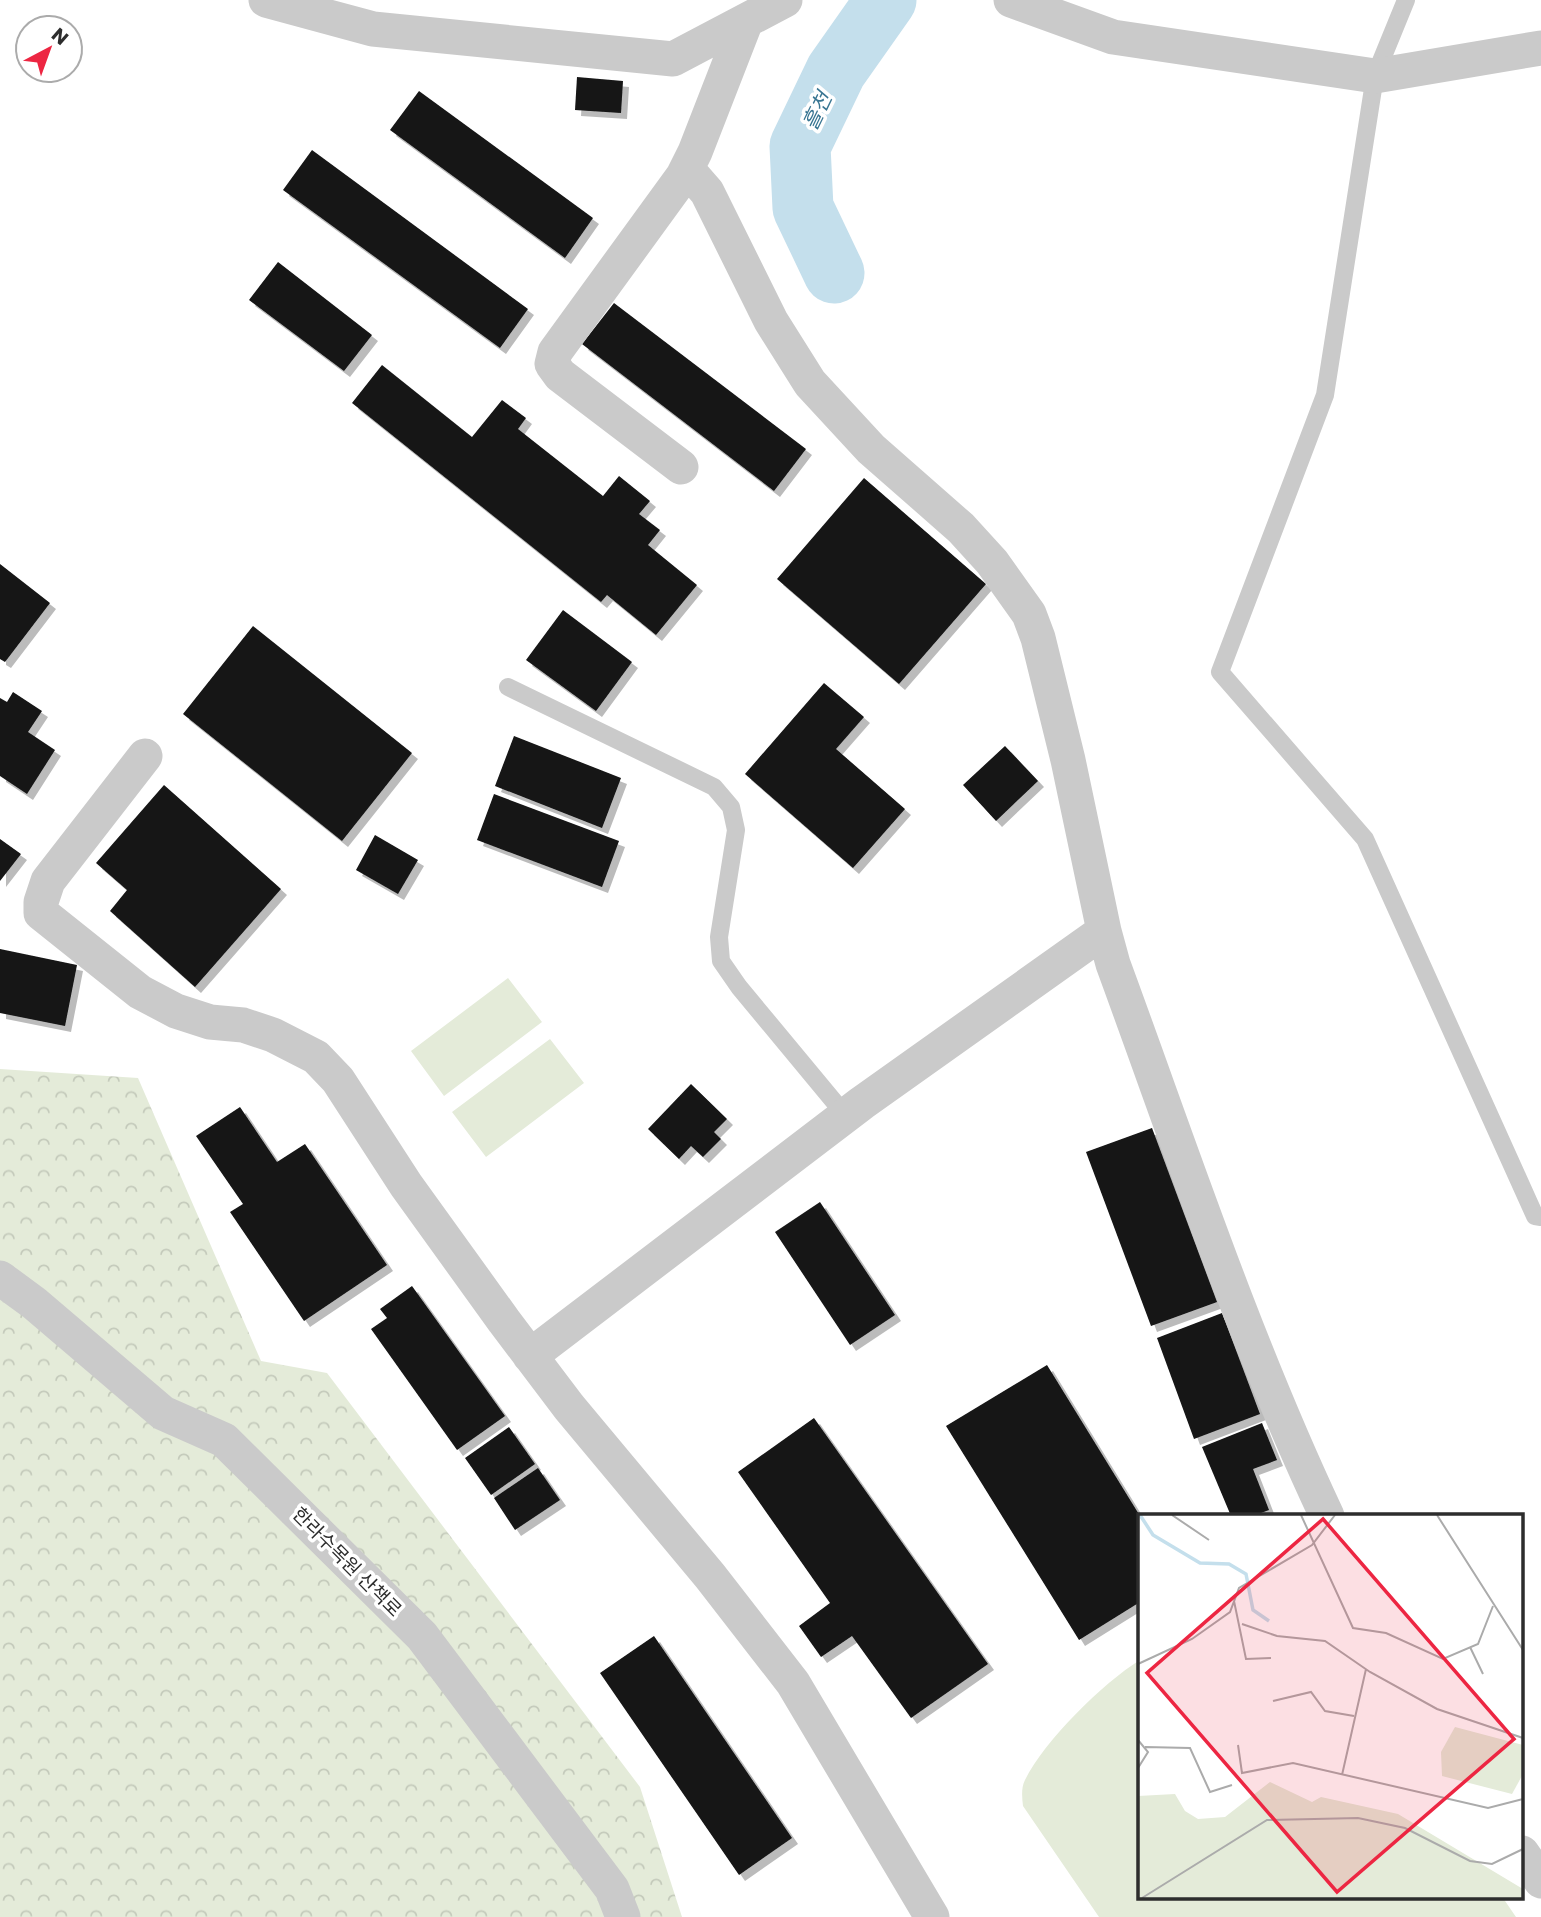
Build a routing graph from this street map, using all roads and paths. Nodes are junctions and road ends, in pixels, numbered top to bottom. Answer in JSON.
{"nodes":[{"id":1,"x":266,"y":0,"type":"edge"},
{"id":2,"x":785,"y":0,"type":"edge"},
{"id":3,"x":1011,"y":0,"type":"edge"},
{"id":4,"x":1406,"y":0,"type":"edge"},
{"id":5,"x":746,"y":21,"type":"junction"},
{"id":6,"x":1541,"y":48,"type":"edge"},
{"id":7,"x":1375,"y":76,"type":"junction"},
{"id":8,"x":687,"y":169,"type":"junction"},
{"id":9,"x":681,"y":467,"type":"dead end"},
{"id":10,"x":508,"y":687,"type":"dead end"},
{"id":11,"x":145,"y":756,"type":"dead end"},
{"id":12,"x":1104,"y":931,"type":"junction"},
{"id":13,"x":846,"y":1116,"type":"junction"},
{"id":14,"x":1541,"y":1217,"type":"edge"},
{"id":15,"x":0,"y":1278,"type":"edge"},
{"id":16,"x":530,"y":1356,"type":"junction"},
{"id":17,"x":1326,"y":1514,"type":"edge"},
{"id":18,"x":1524,"y":1856,"type":"edge"},
{"id":19,"x":1541,"y":1881,"type":"edge"},
{"id":20,"x":623,"y":1917,"type":"edge"},
{"id":21,"x":932,"y":1917,"type":"edge"}],
"edges":[{"from":1,"to":5,"type":"street"},
{"from":2,"to":5,"type":"street"},
{"from":3,"to":7,"type":"street"},
{"from":4,"to":7,"type":"lane"},
{"from":5,"to":8,"type":"street"},
{"from":6,"to":7,"type":"street"},
{"from":7,"to":14,"type":"lane"},
{"from":8,"to":9,"type":"street"},
{"from":8,"to":12,"type":"street"},
{"from":10,"to":13,"type":"lane"},
{"from":11,"to":16,"type":"street"},
{"from":12,"to":13,"type":"street"},
{"from":12,"to":17,"type":"street"},
{"from":13,"to":16,"type":"street"},
{"from":15,"to":20,"type":"street","name":"한라수목원 산책로"},
{"from":16,"to":21,"type":"street"},
{"from":18,"to":19,"type":"street"}]}
